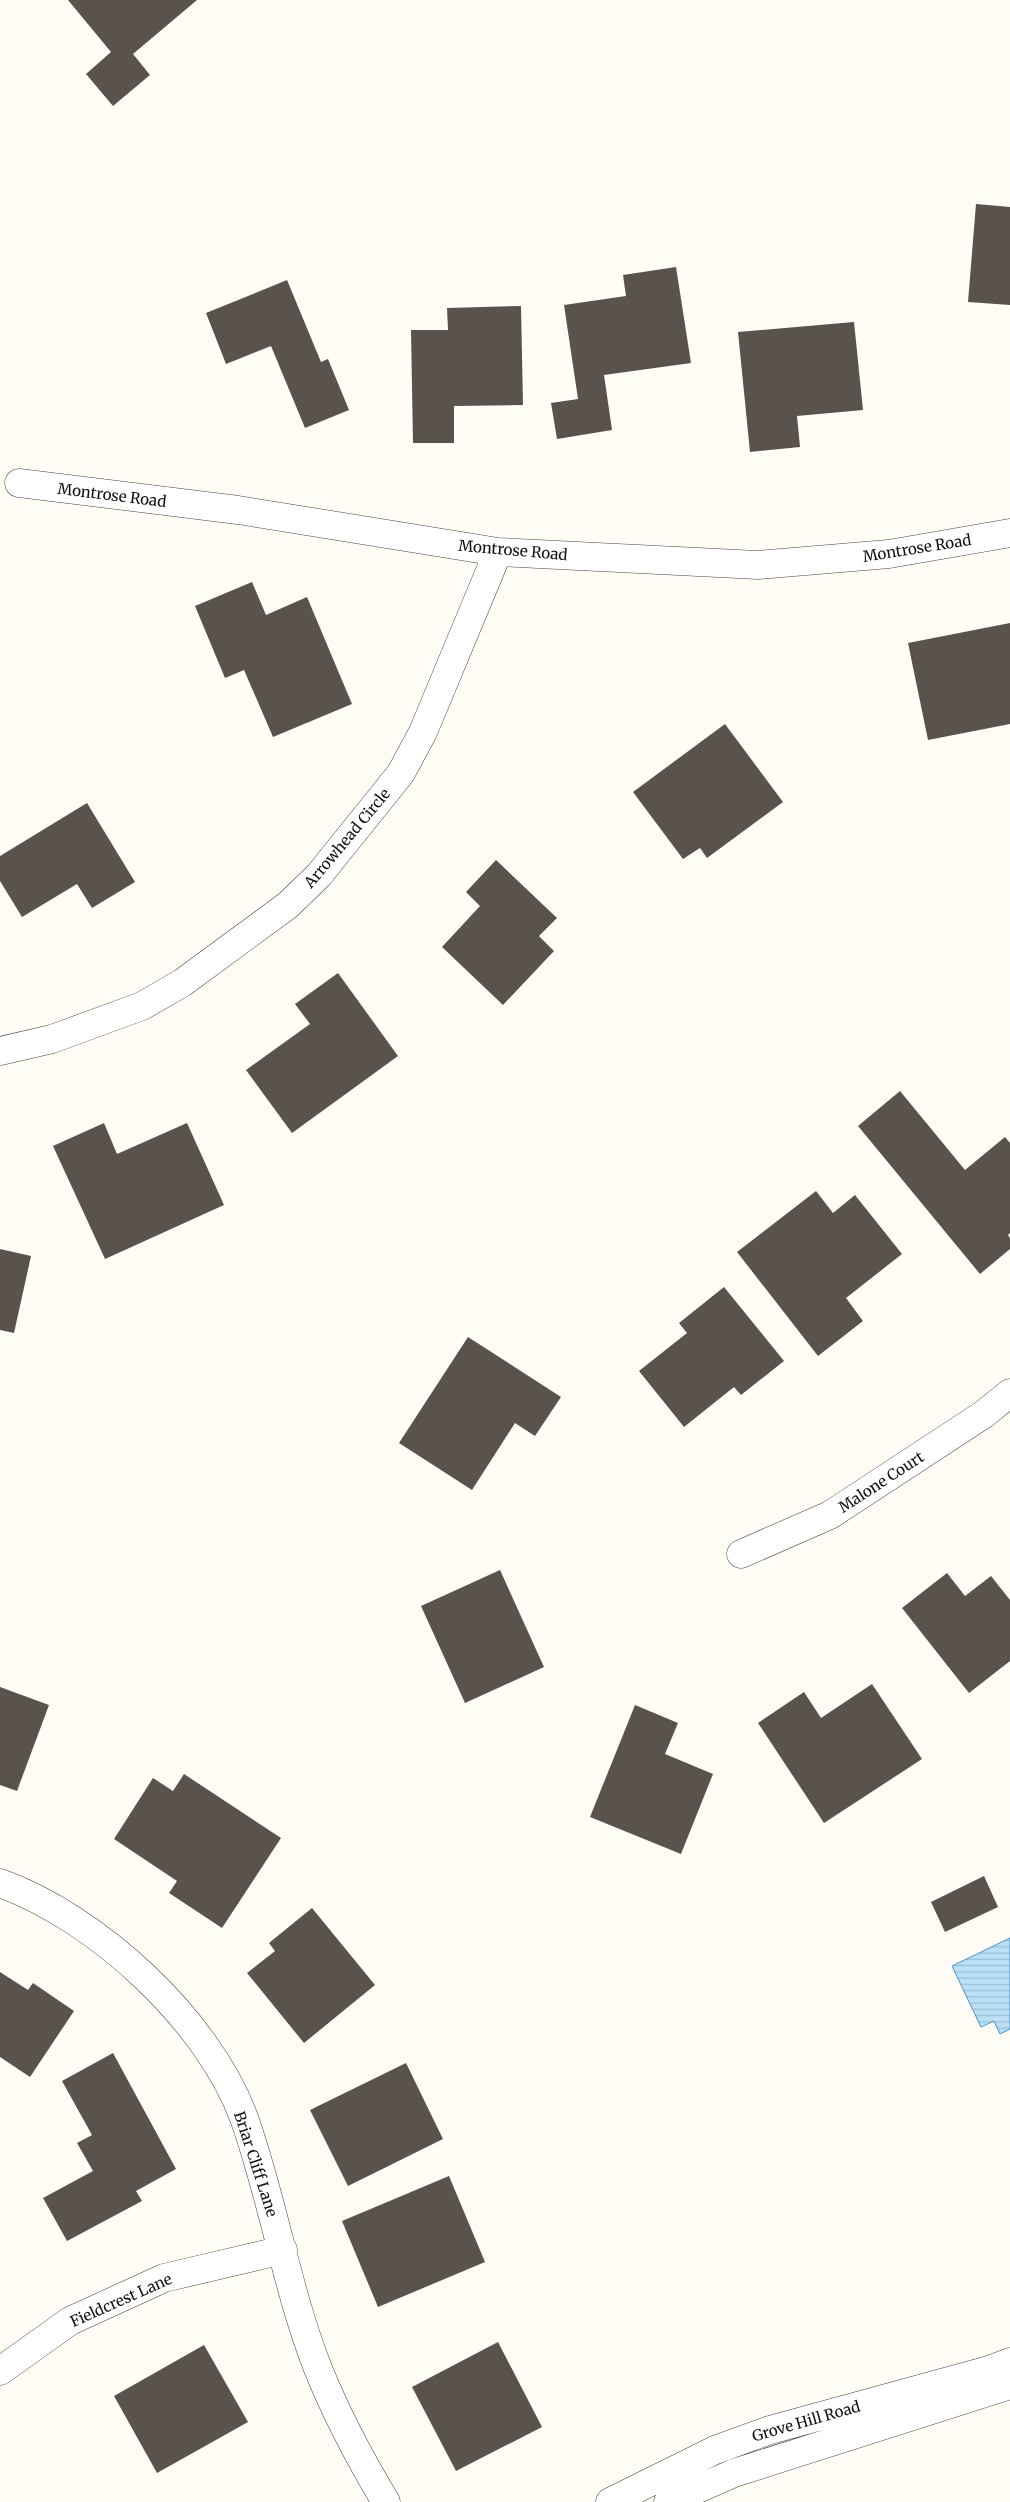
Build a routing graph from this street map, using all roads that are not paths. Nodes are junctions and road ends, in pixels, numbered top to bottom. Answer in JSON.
{"nodes":[{"id":1,"x":19,"y":483,"type":"dead end"},
{"id":2,"x":1010,"y":533,"type":"edge"},
{"id":3,"x":498,"y":552,"type":"junction"},
{"id":4,"x":0,"y":1051,"type":"edge"},
{"id":5,"x":1010,"y":1393,"type":"edge"},
{"id":6,"x":741,"y":1554,"type":"dead end"},
{"id":7,"x":0,"y":1883,"type":"edge"},
{"id":8,"x":283,"y":2250,"type":"junction"},
{"id":9,"x":1010,"y":2362,"type":"edge"},
{"id":10,"x":0,"y":2371,"type":"edge"},
{"id":11,"x":1010,"y":2385,"type":"edge"},
{"id":12,"x":386,"y":2502,"type":"edge"},
{"id":13,"x":610,"y":2502,"type":"edge"},
{"id":14,"x":668,"y":2502,"type":"edge"}],
"edges":[{"from":1,"to":3,"type":"street","name":"Montrose Road"},
{"from":2,"to":3,"type":"street","name":"Montrose Road"},
{"from":3,"to":4,"type":"street","name":"Arrowhead Circle"},
{"from":5,"to":6,"type":"street","name":"Malone Court"},
{"from":7,"to":8,"type":"street","name":"Briar Cliff Lane"},
{"from":8,"to":10,"type":"street","name":"Fieldcrest Lane"},
{"from":8,"to":12,"type":"street","name":"Briar Cliff Lane"},
{"from":9,"to":13,"type":"street","name":"Grove Hill Road"},
{"from":11,"to":14,"type":"street","name":"Grove Hill Road"}]}
